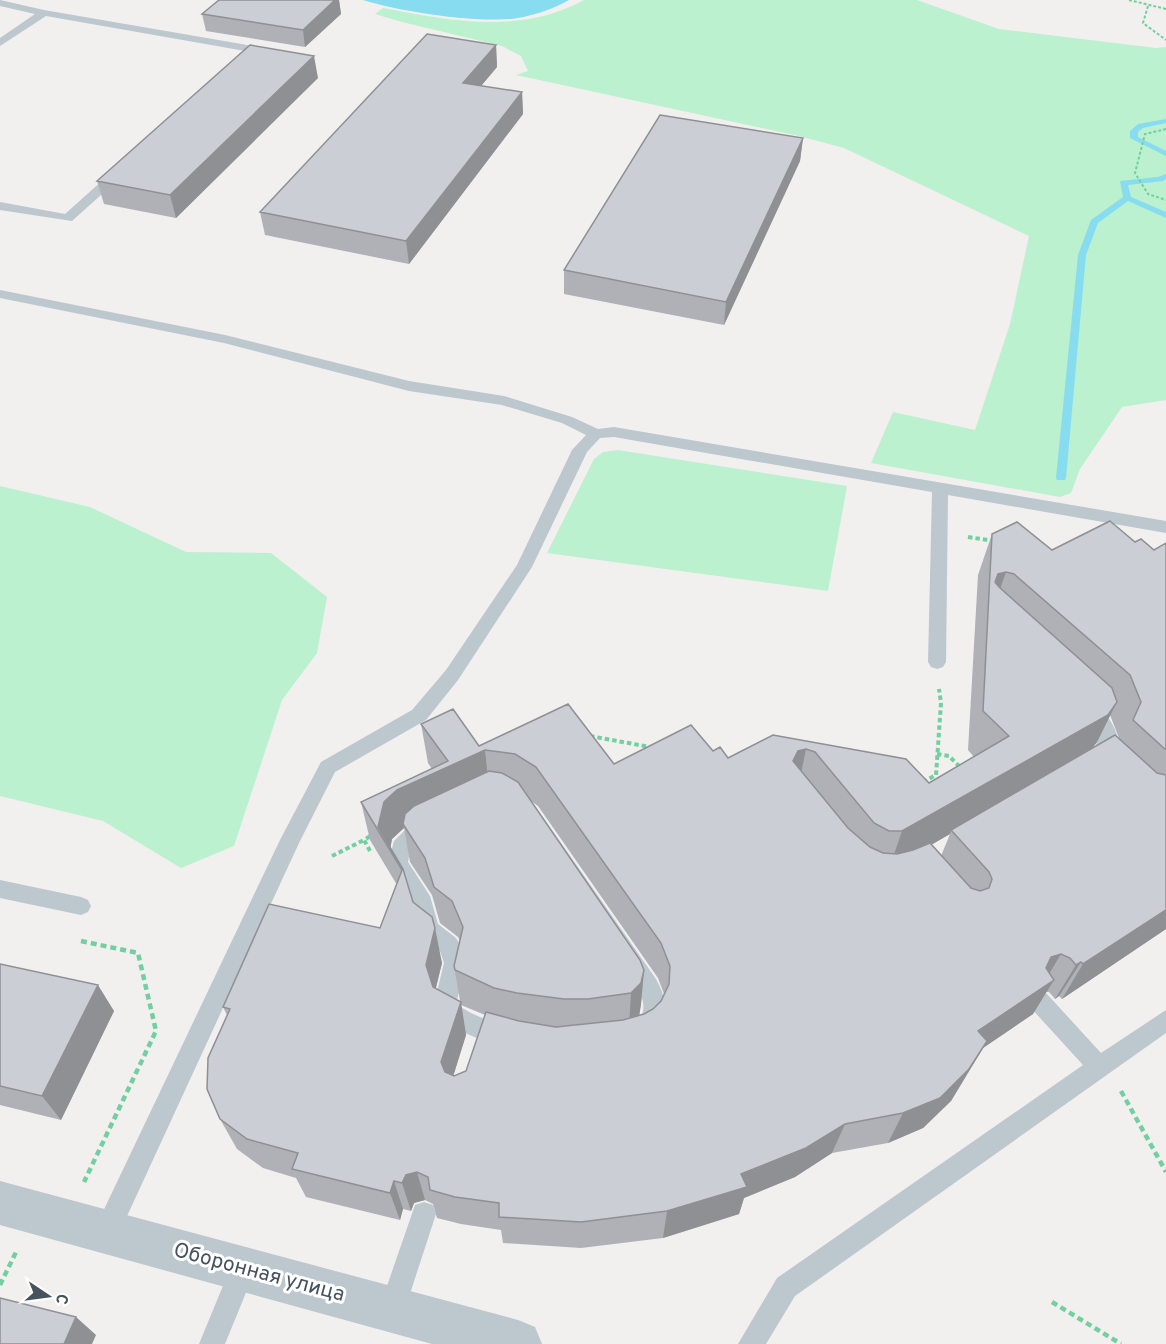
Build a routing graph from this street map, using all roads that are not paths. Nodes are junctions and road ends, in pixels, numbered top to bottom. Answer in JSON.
{"nodes":[{"id":1,"x":0,"y":3,"type":"edge"},
{"id":2,"x":44,"y":13,"type":"junction"},
{"id":3,"x":0,"y":43,"type":"edge"},
{"id":4,"x":242,"y":65,"type":"edge"},
{"id":5,"x":129,"y":165,"type":"edge"},
{"id":6,"x":0,"y":206,"type":"edge"},
{"id":7,"x":0,"y":294,"type":"edge"},
{"id":8,"x":596,"y":434,"type":"junction"},
{"id":9,"x":940,"y":487,"type":"junction"},
{"id":10,"x":1166,"y":527,"type":"edge"},
{"id":11,"x":937,"y":662,"type":"road end"},
{"id":12,"x":1076,"y":698,"type":"edge"},
{"id":13,"x":1112,"y":775,"type":"edge"},
{"id":14,"x":0,"y":889,"type":"edge"},
{"id":15,"x":81,"y":906,"type":"dead end"},
{"id":16,"x":1039,"y":1001,"type":"edge"},
{"id":17,"x":1166,"y":1020,"type":"edge"},
{"id":18,"x":481,"y":1030,"type":"junction"},
{"id":19,"x":474,"y":1053,"type":"edge"},
{"id":20,"x":1102,"y":1064,"type":"junction"},
{"id":21,"x":0,"y":1203,"type":"edge"},
{"id":22,"x":424,"y":1214,"type":"edge"},
{"id":23,"x":107,"y":1231,"type":"junction"},
{"id":24,"x":243,"y":1268,"type":"junction"},
{"id":25,"x":392,"y":1309,"type":"junction"},
{"id":26,"x":212,"y":1344,"type":"edge"},
{"id":27,"x":518,"y":1344,"type":"edge"},
{"id":28,"x":751,"y":1344,"type":"edge"}],
"edges":[{"from":1,"to":2,"type":"lane"},
{"from":2,"to":3,"type":"lane"},
{"from":2,"to":4,"type":"lane"},
{"from":5,"to":6,"type":"lane"},
{"from":7,"to":8,"type":"lane"},
{"from":8,"to":9,"type":"lane"},
{"from":8,"to":23,"type":"lane"},
{"from":9,"to":10,"type":"lane"},
{"from":9,"to":11,"type":"lane"},
{"from":12,"to":13,"type":"lane"},
{"from":14,"to":15,"type":"lane"},
{"from":16,"to":20,"type":"lane"},
{"from":17,"to":20,"type":"lane"},
{"from":18,"to":18,"type":"lane"},
{"from":18,"to":19,"type":"lane"},
{"from":20,"to":28,"type":"lane"},
{"from":21,"to":23,"type":"street","name":"Оборонная улица"},
{"from":22,"to":25,"type":"lane"},
{"from":23,"to":24,"type":"street","name":"Оборонная улица"},
{"from":24,"to":25,"type":"street","name":"Оборонная улица"},
{"from":24,"to":26,"type":"lane"},
{"from":25,"to":27,"type":"street","name":"Оборонная улица"}]}
